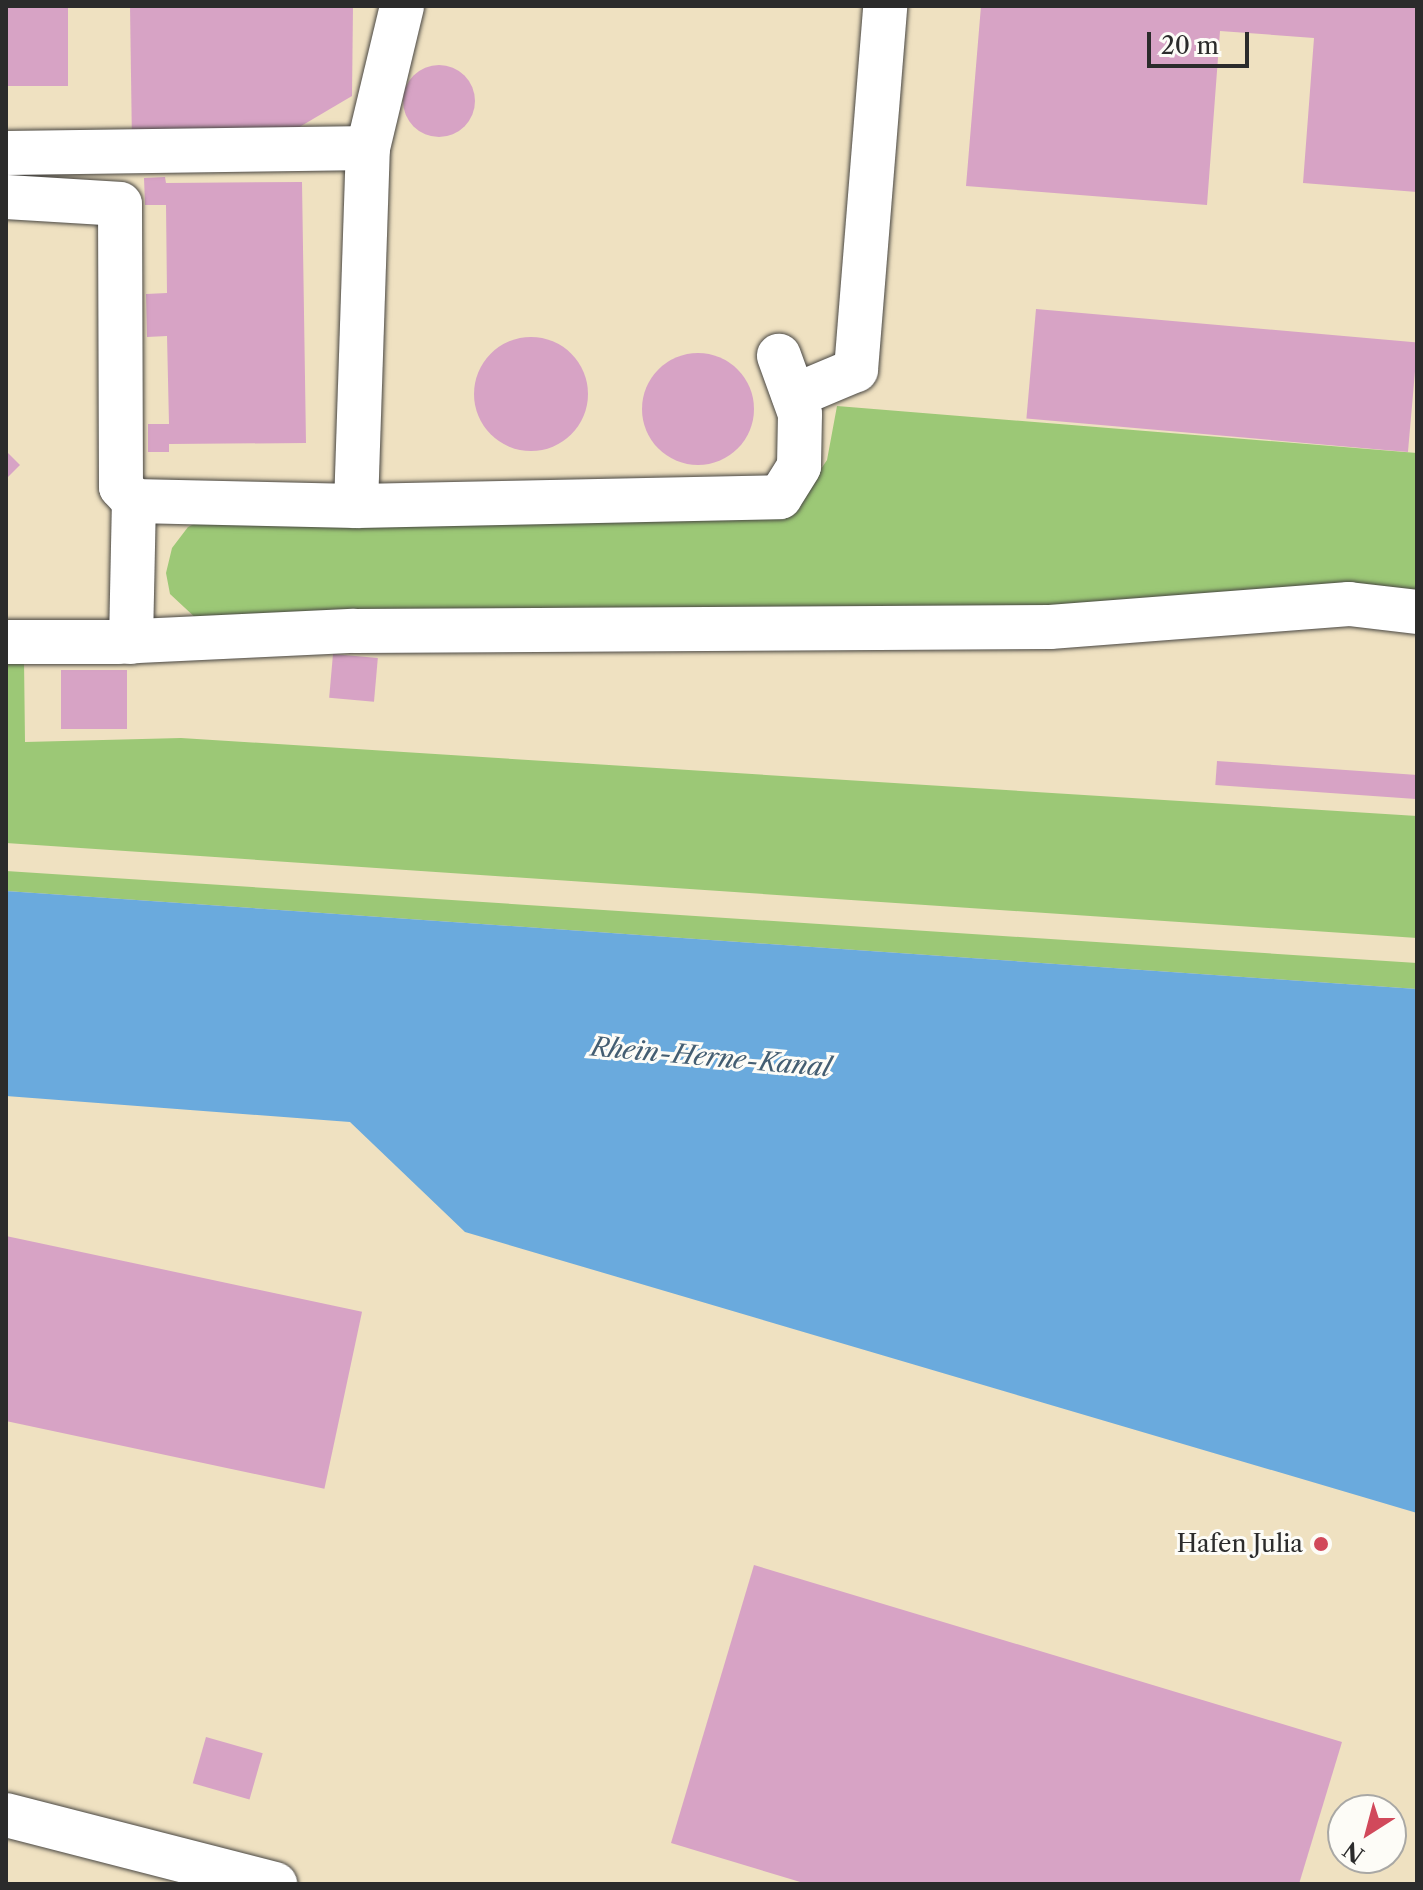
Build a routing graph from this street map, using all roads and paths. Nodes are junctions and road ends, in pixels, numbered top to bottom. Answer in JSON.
{"nodes":[{"id":1,"x":402,"y":6,"type":"edge"},
{"id":2,"x":885,"y":6,"type":"edge"},
{"id":3,"x":368,"y":148,"type":"junction"},
{"id":4,"x":6,"y":153,"type":"edge"},
{"id":5,"x":6,"y":197,"type":"edge"},
{"id":6,"x":134,"y":501,"type":"junction"},
{"id":7,"x":356,"y":506,"type":"junction"},
{"id":8,"x":1417,"y":612,"type":"edge"},
{"id":9,"x":6,"y":642,"type":"edge"},
{"id":10,"x":131,"y":642,"type":"junction"},
{"id":11,"x":6,"y":1815,"type":"edge"},
{"id":12,"x":275,"y":1884,"type":"edge"}],
"edges":[{"from":1,"to":3,"type":"lane"},
{"from":2,"to":7,"type":"lane"},
{"from":3,"to":4,"type":"lane"},
{"from":3,"to":7,"type":"lane"},
{"from":5,"to":6,"type":"lane"},
{"from":6,"to":7,"type":"lane"},
{"from":6,"to":10,"type":"lane"},
{"from":8,"to":10,"type":"lane"},
{"from":9,"to":10,"type":"lane"},
{"from":11,"to":12,"type":"lane"}]}
